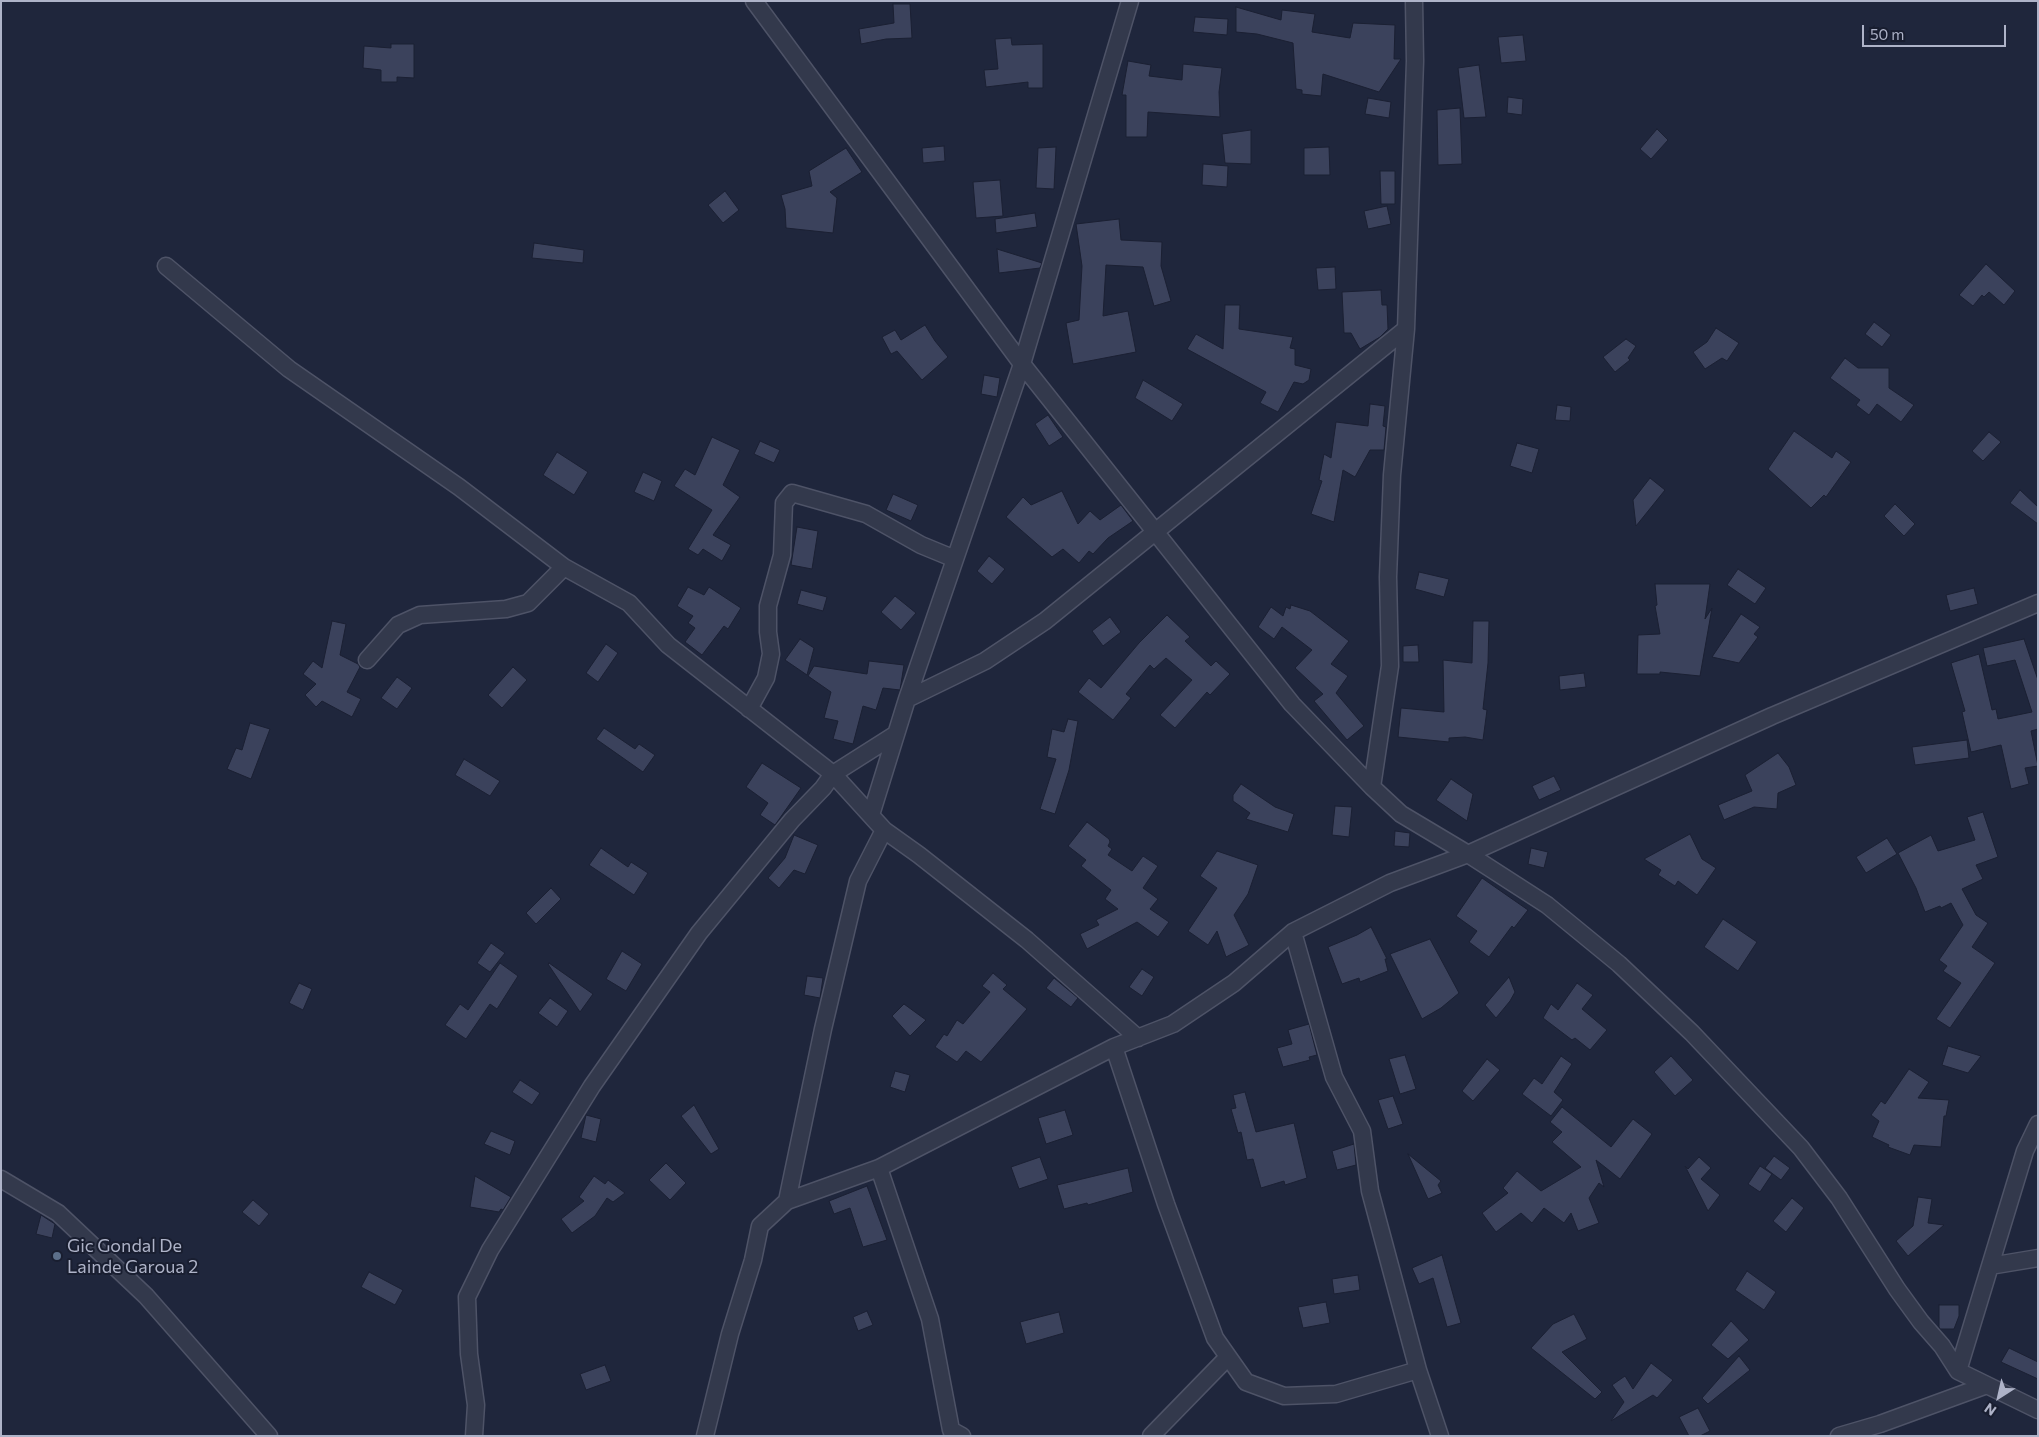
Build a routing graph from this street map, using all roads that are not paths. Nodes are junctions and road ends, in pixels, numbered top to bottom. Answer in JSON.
{"nodes":[{"id":1,"x":754,"y":1,"type":"edge"},
{"id":2,"x":1130,"y":1,"type":"edge"},
{"id":3,"x":1414,"y":1,"type":"edge"},
{"id":4,"x":166,"y":266,"type":"dead end"},
{"id":5,"x":1406,"y":329,"type":"junction"},
{"id":6,"x":1022,"y":364,"type":"junction"},
{"id":7,"x":1156,"y":532,"type":"junction"},
{"id":8,"x":955,"y":559,"type":"junction"},
{"id":9,"x":564,"y":567,"type":"junction"},
{"id":10,"x":2038,"y":603,"type":"edge"},
{"id":11,"x":367,"y":660,"type":"dead end"},
{"id":12,"x":907,"y":698,"type":"junction"},
{"id":13,"x":749,"y":709,"type":"junction"},
{"id":14,"x":896,"y":734,"type":"junction"},
{"id":15,"x":833,"y":774,"type":"junction"},
{"id":16,"x":1372,"y":787,"type":"junction"},
{"id":17,"x":871,"y":815,"type":"junction"},
{"id":18,"x":884,"y":830,"type":"junction"},
{"id":19,"x":1468,"y":854,"type":"junction"},
{"id":20,"x":1293,"y":932,"type":"junction"},
{"id":21,"x":1138,"y":1038,"type":"junction"},
{"id":22,"x":1114,"y":1047,"type":"junction"},
{"id":23,"x":2038,"y":1124,"type":"edge"},
{"id":24,"x":879,"y":1168,"type":"junction"},
{"id":25,"x":1,"y":1179,"type":"edge"},
{"id":26,"x":787,"y":1201,"type":"junction"},
{"id":27,"x":2038,"y":1258,"type":"edge"},
{"id":28,"x":1990,"y":1266,"type":"junction"},
{"id":29,"x":1228,"y":1357,"type":"junction"},
{"id":30,"x":1418,"y":1370,"type":"junction"},
{"id":31,"x":1958,"y":1371,"type":"junction"},
{"id":32,"x":1987,"y":1385,"type":"junction"},
{"id":33,"x":2038,"y":1410,"type":"edge"},
{"id":34,"x":955,"y":1434,"type":"edge"},
{"id":35,"x":269,"y":1436,"type":"edge"},
{"id":36,"x":474,"y":1436,"type":"edge"},
{"id":37,"x":705,"y":1436,"type":"edge"},
{"id":38,"x":1151,"y":1436,"type":"edge"},
{"id":39,"x":1440,"y":1436,"type":"edge"},
{"id":40,"x":1839,"y":1436,"type":"edge"}],
"edges":[{"from":1,"to":6,"type":"street"},
{"from":2,"to":6,"type":"street"},
{"from":3,"to":5,"type":"street"},
{"from":4,"to":9,"type":"street"},
{"from":5,"to":7,"type":"street"},
{"from":5,"to":16,"type":"street"},
{"from":6,"to":7,"type":"street"},
{"from":6,"to":8,"type":"street"},
{"from":7,"to":12,"type":"street"},
{"from":7,"to":16,"type":"street"},
{"from":8,"to":12,"type":"street"},
{"from":8,"to":13,"type":"street"},
{"from":9,"to":11,"type":"street"},
{"from":9,"to":13,"type":"street"},
{"from":10,"to":19,"type":"street"},
{"from":12,"to":14,"type":"street"},
{"from":13,"to":15,"type":"street"},
{"from":14,"to":15,"type":"street"},
{"from":14,"to":17,"type":"street"},
{"from":15,"to":17,"type":"street"},
{"from":15,"to":36,"type":"street"},
{"from":16,"to":19,"type":"street"},
{"from":17,"to":18,"type":"street"},
{"from":18,"to":21,"type":"street"},
{"from":18,"to":26,"type":"street"},
{"from":19,"to":20,"type":"street"},
{"from":19,"to":31,"type":"street"},
{"from":20,"to":21,"type":"street"},
{"from":20,"to":30,"type":"street"},
{"from":21,"to":22,"type":"street"},
{"from":22,"to":24,"type":"street"},
{"from":22,"to":29,"type":"street"},
{"from":23,"to":28,"type":"street"},
{"from":24,"to":26,"type":"street"},
{"from":24,"to":34,"type":"street"},
{"from":25,"to":35,"type":"street"},
{"from":26,"to":37,"type":"street"},
{"from":27,"to":28,"type":"street"},
{"from":28,"to":31,"type":"street"},
{"from":29,"to":30,"type":"street"},
{"from":29,"to":38,"type":"street"},
{"from":30,"to":39,"type":"street"},
{"from":31,"to":32,"type":"street"},
{"from":32,"to":33,"type":"street"},
{"from":32,"to":40,"type":"street"}]}
